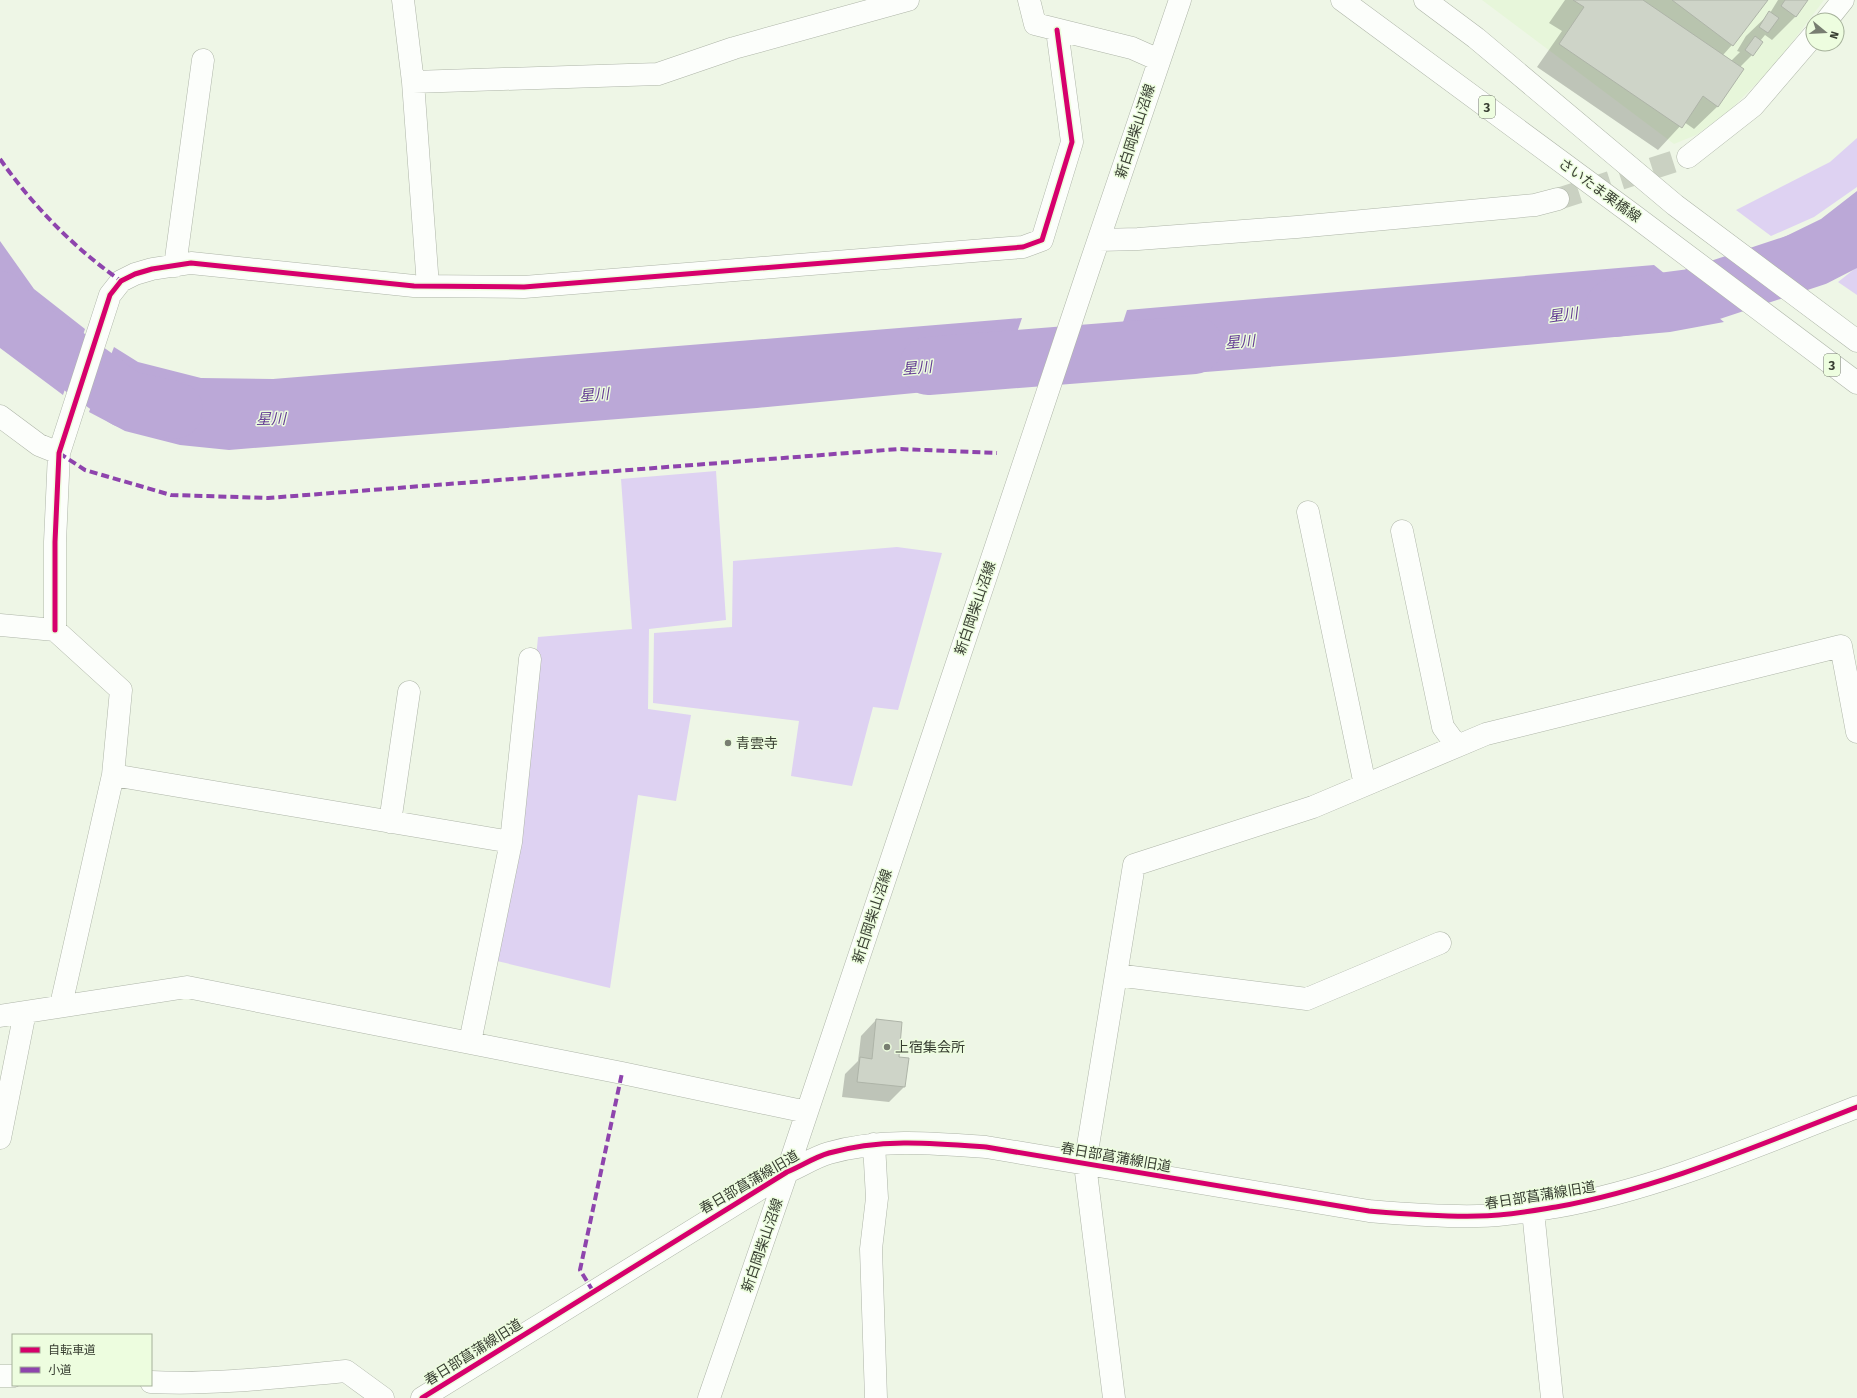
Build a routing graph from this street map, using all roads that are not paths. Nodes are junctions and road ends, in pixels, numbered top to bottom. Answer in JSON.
{"nodes":[{"id":1,"x":403,"y":0,"type":"edge"},
{"id":2,"x":908,"y":0,"type":"edge"},
{"id":3,"x":1029,"y":0,"type":"edge"},
{"id":4,"x":1180,"y":0,"type":"edge"},
{"id":5,"x":1342,"y":0,"type":"edge"},
{"id":6,"x":1425,"y":0,"type":"edge"},
{"id":7,"x":1843,"y":0,"type":"edge"},
{"id":8,"x":1833,"y":12,"type":"edge"},
{"id":9,"x":1057,"y":30,"type":"junction"},
{"id":10,"x":1805,"y":45,"type":"edge"},
{"id":11,"x":204,"y":60,"type":"dead end"},
{"id":12,"x":1159,"y":60,"type":"junction"},
{"id":13,"x":413,"y":82,"type":"junction"},
{"id":14,"x":1688,"y":157,"type":"tunnel mouth"},
{"id":15,"x":1558,"y":199,"type":"tunnel mouth"},
{"id":16,"x":1099,"y":240,"type":"junction"},
{"id":17,"x":175,"y":266,"type":"junction"},
{"id":18,"x":428,"y":286,"type":"junction"},
{"id":19,"x":1853,"y":338,"type":"edge"},
{"id":20,"x":1857,"y":383,"type":"edge"},
{"id":21,"x":0,"y":416,"type":"edge"},
{"id":22,"x":59,"y":453,"type":"junction"},
{"id":23,"x":1308,"y":512,"type":"dead end"},
{"id":24,"x":1402,"y":531,"type":"dead end"},
{"id":25,"x":0,"y":625,"type":"edge"},
{"id":26,"x":55,"y":630,"type":"junction"},
{"id":27,"x":530,"y":658,"type":"dead end"},
{"id":28,"x":409,"y":692,"type":"dead end"},
{"id":29,"x":1857,"y":732,"type":"edge"},
{"id":30,"x":1457,"y":746,"type":"junction"},
{"id":31,"x":113,"y":775,"type":"junction"},
{"id":32,"x":1365,"y":785,"type":"junction"},
{"id":33,"x":390,"y":822,"type":"junction"},
{"id":34,"x":511,"y":842,"type":"junction"},
{"id":35,"x":1440,"y":943,"type":"dead end"},
{"id":36,"x":1116,"y":975,"type":"junction"},
{"id":37,"x":61,"y":1005,"type":"junction"},
{"id":38,"x":25,"y":1012,"type":"junction"},
{"id":39,"x":0,"y":1016,"type":"edge"},
{"id":40,"x":470,"y":1042,"type":"junction"},
{"id":41,"x":1857,"y":1107,"type":"edge"},
{"id":42,"x":807,"y":1112,"type":"junction"},
{"id":43,"x":0,"y":1138,"type":"edge"},
{"id":44,"x":874,"y":1144,"type":"junction"},
{"id":45,"x":1085,"y":1164,"type":"junction"},
{"id":46,"x":787,"y":1172,"type":"junction"},
{"id":47,"x":1533,"y":1211,"type":"junction"},
{"id":48,"x":0,"y":1376,"type":"edge"},
{"id":49,"x":12,"y":1376,"type":"edge"},
{"id":50,"x":152,"y":1382,"type":"edge"},
{"id":51,"x":383,"y":1398,"type":"edge"},
{"id":52,"x":422,"y":1398,"type":"edge"},
{"id":53,"x":708,"y":1398,"type":"edge"},
{"id":54,"x":876,"y":1398,"type":"edge"},
{"id":55,"x":1114,"y":1398,"type":"edge"},
{"id":56,"x":1552,"y":1398,"type":"edge"}],
"edges":[{"from":1,"to":13,"type":"street"},
{"from":2,"to":13,"type":"street"},
{"from":3,"to":9,"type":"street"},
{"from":4,"to":12,"type":"street","name":"新白岡柴山沼線"},
{"from":5,"to":20,"type":"street","name":"さいたま栗橋線","number":"3"},
{"from":6,"to":19,"type":"street","number":"3"},
{"from":7,"to":8,"type":"street"},
{"from":9,"to":12,"type":"street"},
{"from":9,"to":18,"type":"street"},
{"from":10,"to":14,"type":"street"},
{"from":11,"to":17,"type":"street"},
{"from":12,"to":16,"type":"street","name":"新白岡柴山沼線"},
{"from":13,"to":18,"type":"street"},
{"from":15,"to":16,"type":"street"},
{"from":16,"to":42,"type":"street","name":"新白岡柴山沼線"},
{"from":17,"to":18,"type":"street"},
{"from":17,"to":22,"type":"street"},
{"from":21,"to":22,"type":"street"},
{"from":22,"to":26,"type":"street"},
{"from":23,"to":32,"type":"street"},
{"from":24,"to":30,"type":"street"},
{"from":25,"to":26,"type":"street"},
{"from":26,"to":31,"type":"street"},
{"from":27,"to":34,"type":"street"},
{"from":28,"to":33,"type":"street"},
{"from":29,"to":30,"type":"street"},
{"from":30,"to":32,"type":"street"},
{"from":31,"to":33,"type":"street"},
{"from":31,"to":37,"type":"street"},
{"from":32,"to":36,"type":"street"},
{"from":33,"to":34,"type":"street"},
{"from":34,"to":40,"type":"street"},
{"from":35,"to":36,"type":"street"},
{"from":36,"to":45,"type":"street"},
{"from":37,"to":38,"type":"street"},
{"from":37,"to":40,"type":"street"},
{"from":38,"to":39,"type":"street"},
{"from":38,"to":43,"type":"street"},
{"from":40,"to":42,"type":"street"},
{"from":41,"to":47,"type":"street","name":"春日部菖蒲線旧道"},
{"from":42,"to":46,"type":"street","name":"新白岡柴山沼線"},
{"from":44,"to":45,"type":"street","name":"春日部菖蒲線旧道"},
{"from":44,"to":46,"type":"street","name":"春日部菖蒲線旧道"},
{"from":44,"to":54,"type":"street"},
{"from":45,"to":47,"type":"street","name":"春日部菖蒲線旧道"},
{"from":45,"to":55,"type":"street"},
{"from":46,"to":52,"type":"street","name":"春日部菖蒲線旧道"},
{"from":46,"to":53,"type":"street","name":"新白岡柴山沼線"},
{"from":47,"to":56,"type":"street"},
{"from":48,"to":49,"type":"street"},
{"from":50,"to":51,"type":"street"}]}
